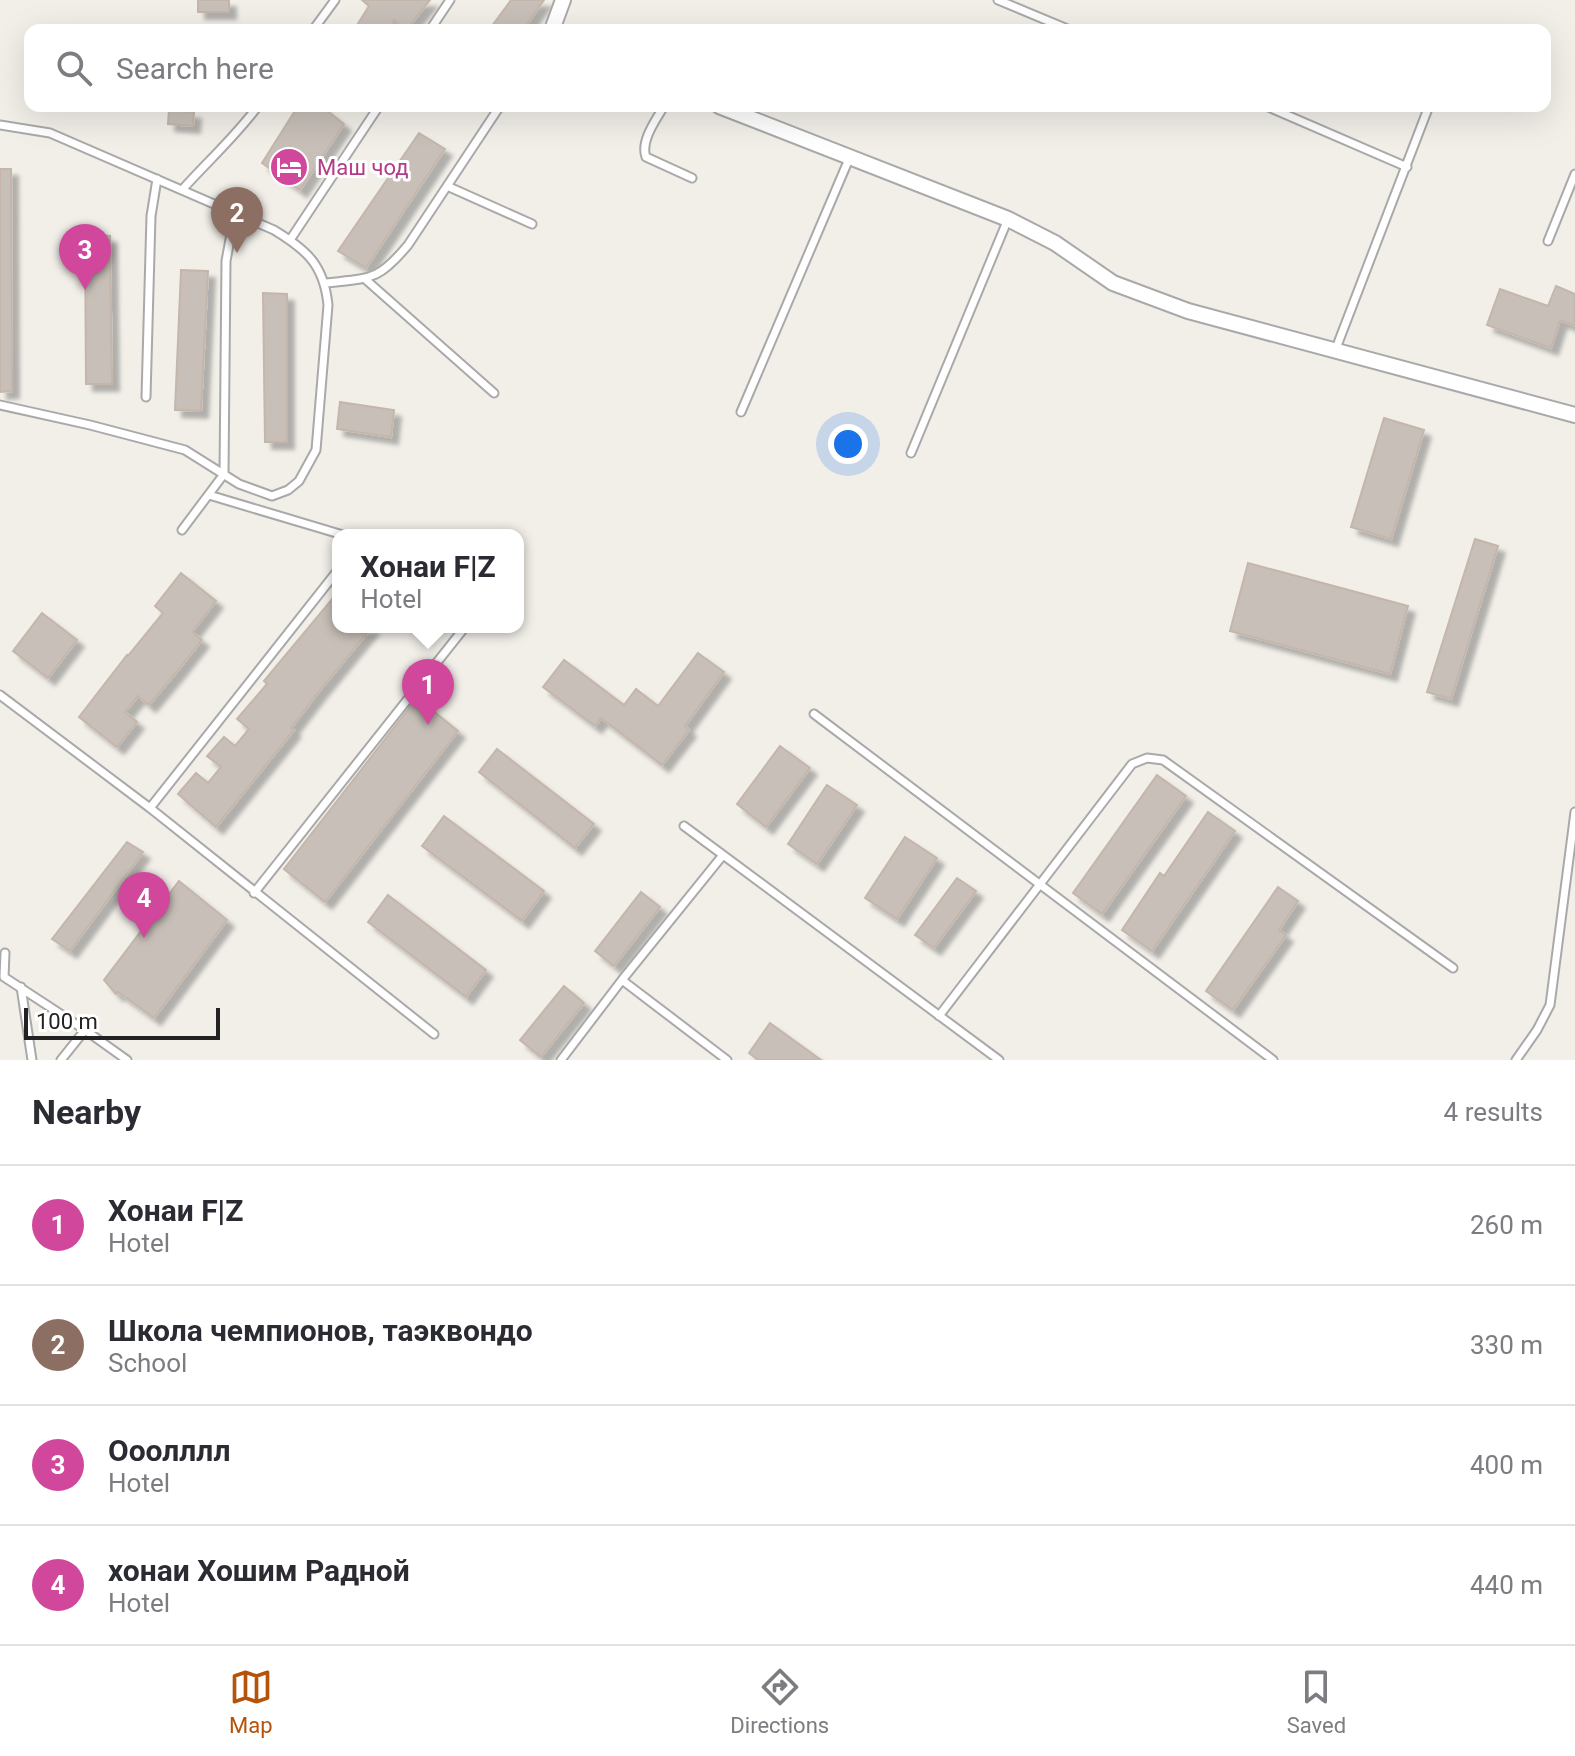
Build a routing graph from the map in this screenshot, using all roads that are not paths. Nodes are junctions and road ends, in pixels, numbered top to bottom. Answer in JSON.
{"nodes":[{"id":1,"x":335,"y":0,"type":"edge"},
{"id":2,"x":450,"y":0,"type":"edge"},
{"id":3,"x":563,"y":0,"type":"edge"},
{"id":4,"x":998,"y":0,"type":"edge"},
{"id":5,"x":317,"y":24,"type":"edge"},
{"id":6,"x":434,"y":24,"type":"edge"},
{"id":7,"x":553,"y":24,"type":"edge"},
{"id":8,"x":1056,"y":24,"type":"edge"},
{"id":9,"x":253,"y":112,"type":"edge"},
{"id":10,"x":375,"y":112,"type":"edge"},
{"id":11,"x":496,"y":112,"type":"edge"},
{"id":12,"x":661,"y":112,"type":"edge"},
{"id":13,"x":734,"y":112,"type":"edge"},
{"id":14,"x":1280,"y":112,"type":"edge"},
{"id":15,"x":1427,"y":112,"type":"edge"},
{"id":16,"x":0,"y":125,"type":"edge"},
{"id":17,"x":849,"y":159,"type":"junction"},
{"id":18,"x":1407,"y":167,"type":"junction"},
{"id":19,"x":1575,"y":174,"type":"edge"},
{"id":20,"x":692,"y":178,"type":"dead end"},
{"id":21,"x":157,"y":179,"type":"junction"},
{"id":22,"x":447,"y":186,"type":"junction"},
{"id":23,"x":182,"y":190,"type":"junction"},
{"id":24,"x":235,"y":212,"type":"junction"},
{"id":25,"x":1008,"y":219,"type":"junction"},
{"id":26,"x":532,"y":224,"type":"dead end"},
{"id":27,"x":290,"y":240,"type":"junction"},
{"id":28,"x":1548,"y":241,"type":"dead end"},
{"id":29,"x":365,"y":279,"type":"junction"},
{"id":30,"x":326,"y":283,"type":"junction"},
{"id":31,"x":1335,"y":351,"type":"junction"},
{"id":32,"x":494,"y":393,"type":"dead end"},
{"id":33,"x":146,"y":397,"type":"dead end"},
{"id":34,"x":0,"y":405,"type":"edge"},
{"id":35,"x":741,"y":412,"type":"dead end"},
{"id":36,"x":1575,"y":415,"type":"edge"},
{"id":37,"x":911,"y":453,"type":"dead end"},
{"id":38,"x":224,"y":474,"type":"junction"},
{"id":39,"x":209,"y":495,"type":"junction"},
{"id":40,"x":182,"y":530,"type":"dead end"},
{"id":41,"x":332,"y":532,"type":"edge"},
{"id":42,"x":332,"y":578,"type":"edge"},
{"id":43,"x":460,"y":633,"type":"edge"},
{"id":44,"x":0,"y":695,"type":"edge"},
{"id":45,"x":814,"y":714,"type":"dead end"},
{"id":46,"x":150,"y":808,"type":"junction"},
{"id":47,"x":1575,"y":812,"type":"edge"},
{"id":48,"x":684,"y":826,"type":"dead end"},
{"id":49,"x":723,"y":855,"type":"junction"},
{"id":50,"x":1040,"y":884,"type":"junction"},
{"id":51,"x":254,"y":893,"type":"junction"},
{"id":52,"x":5,"y":953,"type":"dead end"},
{"id":53,"x":1453,"y":968,"type":"dead end"},
{"id":54,"x":622,"y":980,"type":"junction"},
{"id":55,"x":21,"y":987,"type":"junction"},
{"id":56,"x":939,"y":1016,"type":"junction"},
{"id":57,"x":85,"y":1030,"type":"junction"},
{"id":58,"x":434,"y":1034,"type":"dead end"},
{"id":59,"x":32,"y":1060,"type":"edge"},
{"id":60,"x":61,"y":1060,"type":"edge"},
{"id":61,"x":127,"y":1060,"type":"edge"},
{"id":62,"x":561,"y":1060,"type":"edge"},
{"id":63,"x":727,"y":1060,"type":"edge"},
{"id":64,"x":999,"y":1060,"type":"edge"},
{"id":65,"x":1273,"y":1060,"type":"edge"},
{"id":66,"x":1516,"y":1060,"type":"edge"}],
"edges":[{"from":1,"to":5,"type":"lane"},
{"from":2,"to":6,"type":"lane"},
{"from":3,"to":7,"type":"street"},
{"from":4,"to":8,"type":"lane"},
{"from":9,"to":23,"type":"lane"},
{"from":10,"to":27,"type":"lane"},
{"from":11,"to":22,"type":"lane"},
{"from":12,"to":20,"type":"lane"},
{"from":13,"to":17,"type":"street"},
{"from":14,"to":18,"type":"lane"},
{"from":15,"to":18,"type":"lane"},
{"from":16,"to":21,"type":"lane"},
{"from":17,"to":25,"type":"street"},
{"from":17,"to":35,"type":"lane"},
{"from":18,"to":31,"type":"lane"},
{"from":19,"to":28,"type":"lane"},
{"from":21,"to":23,"type":"lane"},
{"from":21,"to":33,"type":"lane"},
{"from":22,"to":26,"type":"lane"},
{"from":22,"to":29,"type":"lane"},
{"from":23,"to":24,"type":"lane"},
{"from":24,"to":27,"type":"lane"},
{"from":24,"to":38,"type":"lane"},
{"from":25,"to":31,"type":"street"},
{"from":25,"to":37,"type":"lane"},
{"from":27,"to":30,"type":"lane"},
{"from":29,"to":30,"type":"lane"},
{"from":29,"to":32,"type":"lane"},
{"from":30,"to":38,"type":"lane"},
{"from":31,"to":36,"type":"street"},
{"from":34,"to":38,"type":"lane"},
{"from":38,"to":39,"type":"lane"},
{"from":39,"to":40,"type":"lane"},
{"from":39,"to":41,"type":"lane"},
{"from":42,"to":46,"type":"lane"},
{"from":43,"to":51,"type":"lane"},
{"from":44,"to":46,"type":"lane"},
{"from":45,"to":50,"type":"lane"},
{"from":46,"to":51,"type":"lane"},
{"from":47,"to":66,"type":"lane"},
{"from":48,"to":49,"type":"lane"},
{"from":49,"to":54,"type":"lane"},
{"from":49,"to":56,"type":"lane"},
{"from":50,"to":53,"type":"lane"},
{"from":50,"to":56,"type":"lane"},
{"from":50,"to":65,"type":"lane"},
{"from":51,"to":58,"type":"lane"},
{"from":52,"to":55,"type":"lane"},
{"from":54,"to":62,"type":"lane"},
{"from":54,"to":63,"type":"lane"},
{"from":55,"to":57,"type":"lane"},
{"from":55,"to":59,"type":"lane"},
{"from":56,"to":64,"type":"lane"},
{"from":57,"to":60,"type":"lane"},
{"from":57,"to":61,"type":"lane"}]}
